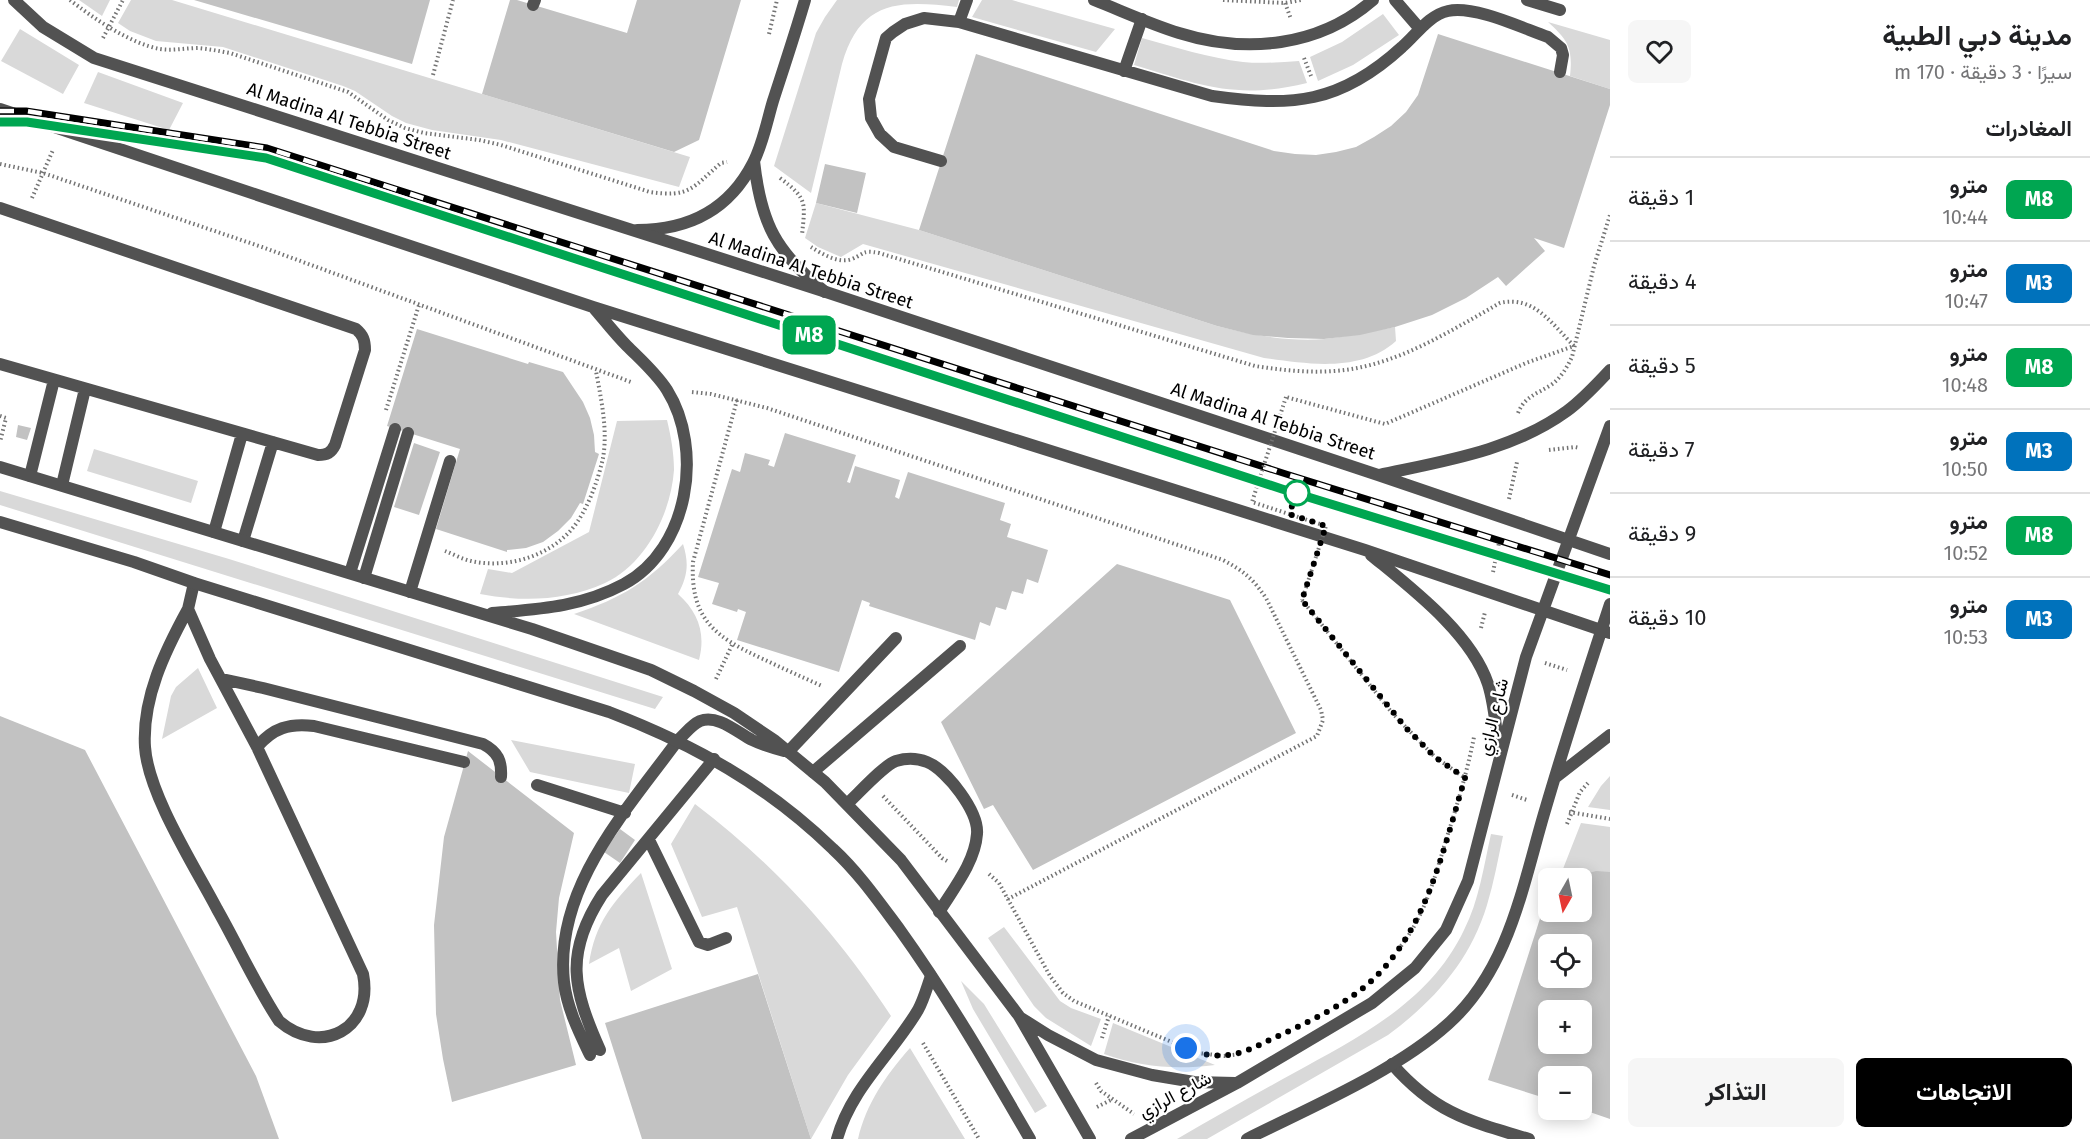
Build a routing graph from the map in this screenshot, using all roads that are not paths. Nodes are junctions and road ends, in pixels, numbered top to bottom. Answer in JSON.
{"nodes":[{"id":1,"x":14,"y":0,"type":"edge"},
{"id":2,"x":805,"y":0,"type":"edge"},
{"id":3,"x":967,"y":0,"type":"edge"},
{"id":4,"x":1094,"y":0,"type":"edge"},
{"id":5,"x":1373,"y":0,"type":"edge"},
{"id":6,"x":1395,"y":0,"type":"edge"},
{"id":7,"x":1527,"y":0,"type":"edge"},
{"id":8,"x":1116,"y":4,"type":"edge"},
{"id":9,"x":1560,"y":10,"type":"dead end"},
{"id":10,"x":1142,"y":19,"type":"junction"},
{"id":11,"x":959,"y":22,"type":"junction"},
{"id":12,"x":1420,"y":29,"type":"junction"},
{"id":13,"x":1124,"y":71,"type":"junction"},
{"id":14,"x":1560,"y":72,"type":"dead end"},
{"id":15,"x":0,"y":109,"type":"edge"},
{"id":16,"x":754,"y":161,"type":"junction"},
{"id":17,"x":941,"y":161,"type":"dead end"},
{"id":18,"x":0,"y":208,"type":"edge"},
{"id":19,"x":628,"y":230,"type":"junction"},
{"id":20,"x":826,"y":292,"type":"junction"},
{"id":21,"x":593,"y":307,"type":"junction"},
{"id":22,"x":0,"y":364,"type":"edge"},
{"id":23,"x":1610,"y":369,"type":"edge"},
{"id":24,"x":54,"y":380,"type":"junction"},
{"id":25,"x":85,"y":389,"type":"junction"},
{"id":26,"x":1610,"y":426,"type":"edge"},
{"id":27,"x":242,"y":434,"type":"junction"},
{"id":28,"x":273,"y":442,"type":"junction"},
{"id":29,"x":450,"y":460,"type":"dead end"},
{"id":30,"x":0,"y":467,"type":"edge"},
{"id":31,"x":1378,"y":475,"type":"junction"},
{"id":32,"x":30,"y":476,"type":"junction"},
{"id":33,"x":62,"y":485,"type":"junction"},
{"id":34,"x":0,"y":522,"type":"edge"},
{"id":35,"x":214,"y":532,"type":"junction"},
{"id":36,"x":243,"y":541,"type":"junction"},
{"id":37,"x":1570,"y":542,"type":"junction"},
{"id":38,"x":1365,"y":550,"type":"junction"},
{"id":39,"x":1610,"y":554,"type":"edge"},
{"id":40,"x":350,"y":573,"type":"junction"},
{"id":41,"x":364,"y":578,"type":"junction"},
{"id":42,"x":194,"y":583,"type":"junction"},
{"id":43,"x":410,"y":592,"type":"junction"},
{"id":44,"x":1610,"y":604,"type":"edge"},
{"id":45,"x":188,"y":609,"type":"junction"},
{"id":46,"x":1542,"y":611,"type":"junction"},
{"id":47,"x":483,"y":614,"type":"junction"},
{"id":48,"x":1606,"y":631,"type":"edge"},
{"id":49,"x":896,"y":638,"type":"dead end"},
{"id":50,"x":960,"y":646,"type":"dead end"},
{"id":51,"x":222,"y":679,"type":"junction"},
{"id":52,"x":1610,"y":735,"type":"edge"},
{"id":53,"x":678,"y":740,"type":"junction"},
{"id":54,"x":257,"y":747,"type":"junction"},
{"id":55,"x":788,"y":752,"type":"junction"},
{"id":56,"x":714,"y":759,"type":"junction"},
{"id":57,"x":464,"y":762,"type":"dead end"},
{"id":58,"x":1500,"y":762,"type":"junction"},
{"id":59,"x":813,"y":772,"type":"junction"},
{"id":60,"x":501,"y":777,"type":"dead end"},
{"id":61,"x":1556,"y":777,"type":"junction"},
{"id":62,"x":537,"y":785,"type":"dead end"},
{"id":63,"x":848,"y":803,"type":"junction"},
{"id":64,"x":625,"y":813,"type":"junction"},
{"id":65,"x":649,"y":840,"type":"junction"},
{"id":66,"x":939,"y":912,"type":"junction"},
{"id":67,"x":726,"y":938,"type":"dead end"},
{"id":68,"x":931,"y":976,"type":"junction"},
{"id":69,"x":1019,"y":1017,"type":"junction"},
{"id":70,"x":1392,"y":1064,"type":"junction"},
{"id":71,"x":1237,"y":1083,"type":"junction"},
{"id":72,"x":1274,"y":1125,"type":"junction"},
{"id":73,"x":837,"y":1139,"type":"edge"},
{"id":74,"x":1030,"y":1139,"type":"edge"},
{"id":75,"x":1090,"y":1139,"type":"edge"},
{"id":76,"x":1131,"y":1139,"type":"edge"},
{"id":77,"x":1247,"y":1139,"type":"edge"},
{"id":78,"x":1261,"y":1139,"type":"edge"},
{"id":79,"x":1529,"y":1139,"type":"edge"}],
"edges":[{"from":1,"to":19,"type":"street","name":"Al Madina Al Tebbia Street"},
{"from":2,"to":16,"type":"street"},
{"from":3,"to":11,"type":"street"},
{"from":4,"to":8,"type":"street"},
{"from":5,"to":10,"type":"street"},
{"from":6,"to":12,"type":"street"},
{"from":7,"to":9,"type":"street"},
{"from":8,"to":10,"type":"street"},
{"from":10,"to":13,"type":"street"},
{"from":11,"to":13,"type":"street"},
{"from":11,"to":17,"type":"street"},
{"from":12,"to":13,"type":"street"},
{"from":12,"to":14,"type":"street"},
{"from":15,"to":21,"type":"street"},
{"from":16,"to":19,"type":"street"},
{"from":16,"to":20,"type":"street"},
{"from":18,"to":28,"type":"street"},
{"from":19,"to":20,"type":"street","name":"Al Madina Al Tebbia Street"},
{"from":20,"to":31,"type":"street","name":"Al Madina Al Tebbia Street"},
{"from":21,"to":38,"type":"street"},
{"from":21,"to":47,"type":"street"},
{"from":22,"to":24,"type":"street"},
{"from":23,"to":31,"type":"street"},
{"from":24,"to":25,"type":"street"},
{"from":24,"to":32,"type":"street"},
{"from":25,"to":27,"type":"street"},
{"from":25,"to":33,"type":"street"},
{"from":26,"to":37,"type":"street","name":"شارع الرازي"},
{"from":27,"to":28,"type":"street"},
{"from":27,"to":35,"type":"street"},
{"from":28,"to":36,"type":"street"},
{"from":29,"to":43,"type":"street"},
{"from":30,"to":32,"type":"street"},
{"from":31,"to":37,"type":"street","name":"Al Madina Al Tebbia Street"},
{"from":32,"to":33,"type":"street"},
{"from":33,"to":35,"type":"street"},
{"from":34,"to":42,"type":"street"},
{"from":35,"to":36,"type":"street"},
{"from":36,"to":40,"type":"street"},
{"from":37,"to":39,"type":"street","name":"Al Madina Al Tebbia Street"},
{"from":37,"to":46,"type":"street","name":"شارع الرازي"},
{"from":38,"to":46,"type":"street"},
{"from":38,"to":58,"type":"street"},
{"from":40,"to":41,"type":"street"},
{"from":40,"to":41,"type":"street"},
{"from":41,"to":43,"type":"street"},
{"from":42,"to":45,"type":"street"},
{"from":42,"to":53,"type":"street"},
{"from":43,"to":47,"type":"street"},
{"from":44,"to":48,"type":"street"},
{"from":45,"to":51,"type":"street"},
{"from":45,"to":54,"type":"street"},
{"from":46,"to":48,"type":"street"},
{"from":46,"to":58,"type":"street","name":"شارع الرازي"},
{"from":47,"to":55,"type":"street"},
{"from":48,"to":61,"type":"street"},
{"from":49,"to":55,"type":"street"},
{"from":50,"to":59,"type":"street"},
{"from":51,"to":54,"type":"street"},
{"from":51,"to":60,"type":"street"},
{"from":52,"to":61,"type":"street"},
{"from":53,"to":55,"type":"street"},
{"from":53,"to":56,"type":"street"},
{"from":53,"to":64,"type":"street"},
{"from":54,"to":57,"type":"street"},
{"from":55,"to":59,"type":"street"},
{"from":56,"to":65,"type":"street"},
{"from":56,"to":68,"type":"street"},
{"from":58,"to":71,"type":"street","name":"شارع الرازي"},
{"from":59,"to":63,"type":"street"},
{"from":61,"to":70,"type":"street"},
{"from":62,"to":64,"type":"street"},
{"from":63,"to":66,"type":"street"},
{"from":63,"to":66,"type":"street"},
{"from":64,"to":65,"type":"street"},
{"from":65,"to":67,"type":"street"},
{"from":66,"to":69,"type":"street"},
{"from":68,"to":73,"type":"street"},
{"from":68,"to":74,"type":"street"},
{"from":69,"to":71,"type":"street"},
{"from":69,"to":75,"type":"street"},
{"from":70,"to":72,"type":"street"},
{"from":70,"to":79,"type":"street"},
{"from":71,"to":76,"type":"street","name":"شارع الرازي"},
{"from":72,"to":77,"type":"street"},
{"from":72,"to":78,"type":"street"}]}
